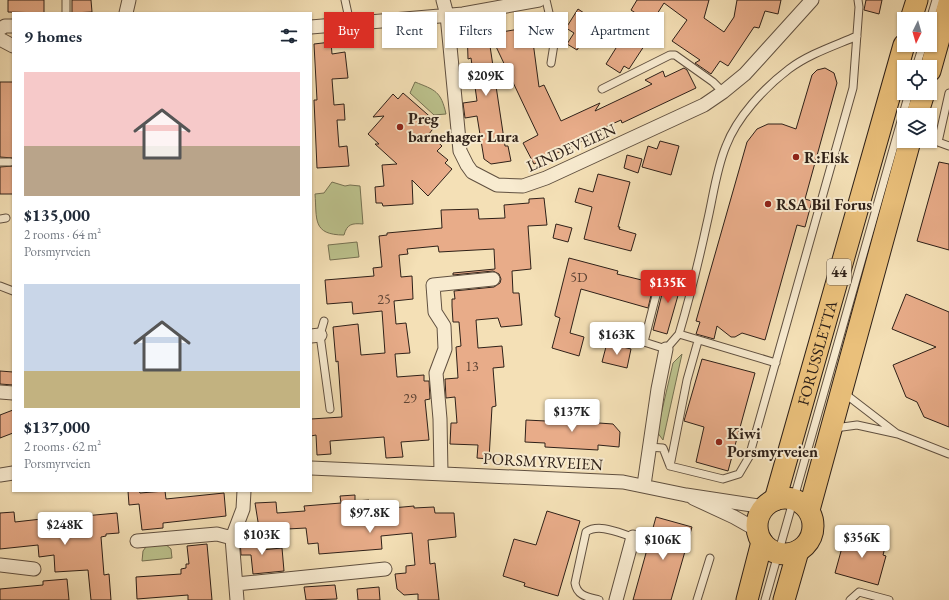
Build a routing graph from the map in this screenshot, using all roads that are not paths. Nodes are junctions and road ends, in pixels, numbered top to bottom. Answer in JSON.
{"nodes":[{"id":1,"x":66,"y":0,"type":"edge"},
{"id":2,"x":129,"y":0,"type":"edge"},
{"id":3,"x":345,"y":0,"type":"edge"},
{"id":4,"x":443,"y":0,"type":"edge"},
{"id":5,"x":539,"y":0,"type":"edge"},
{"id":6,"x":546,"y":0,"type":"edge"},
{"id":7,"x":812,"y":0,"type":"edge"},
{"id":8,"x":858,"y":0,"type":"edge"},
{"id":9,"x":917,"y":0,"type":"edge"},
{"id":10,"x":936,"y":0,"type":"edge"},
{"id":11,"x":949,"y":3,"type":"edge"},
{"id":12,"x":66,"y":12,"type":"edge"},
{"id":13,"x":126,"y":12,"type":"edge"},
{"id":14,"x":348,"y":12,"type":"edge"},
{"id":15,"x":446,"y":12,"type":"edge"},
{"id":16,"x":474,"y":12,"type":"edge"},
{"id":17,"x":913,"y":12,"type":"edge"},
{"id":18,"x":932,"y":12,"type":"edge"},
{"id":19,"x":445,"y":15,"type":"edge"},
{"id":20,"x":374,"y":21,"type":"edge"},
{"id":21,"x":12,"y":26,"type":"edge"},
{"id":22,"x":324,"y":26,"type":"edge"},
{"id":23,"x":312,"y":27,"type":"edge"},
{"id":24,"x":0,"y":29,"type":"edge"},
{"id":25,"x":857,"y":36,"type":"junction"},
{"id":26,"x":0,"y":39,"type":"edge"},
{"id":27,"x":12,"y":45,"type":"edge"},
{"id":28,"x":450,"y":48,"type":"edge"},
{"id":29,"x":902,"y":52,"type":"edge"},
{"id":30,"x":933,"y":60,"type":"edge"},
{"id":31,"x":551,"y":63,"type":"dead end"},
{"id":32,"x":602,"y":89,"type":"dead end"},
{"id":33,"x":723,"y":92,"type":"junction"},
{"id":34,"x":949,"y":92,"type":"edge"},
{"id":35,"x":907,"y":100,"type":"edge"},
{"id":36,"x":949,"y":146,"type":"edge"},
{"id":37,"x":908,"y":148,"type":"edge"},
{"id":38,"x":0,"y":162,"type":"edge"},
{"id":39,"x":10,"y":162,"type":"dead end"},
{"id":40,"x":661,"y":276,"type":"dead end"},
{"id":41,"x":493,"y":279,"type":"dead end"},
{"id":42,"x":0,"y":286,"type":"edge"},
{"id":43,"x":12,"y":291,"type":"edge"},
{"id":44,"x":324,"y":321,"type":"dead end"},
{"id":45,"x":679,"y":334,"type":"junction"},
{"id":46,"x":315,"y":336,"type":"edge"},
{"id":47,"x":698,"y":341,"type":"junction"},
{"id":48,"x":666,"y":349,"type":"junction"},
{"id":49,"x":776,"y":363,"type":"junction"},
{"id":50,"x":841,"y":390,"type":"junction"},
{"id":51,"x":0,"y":392,"type":"edge"},
{"id":52,"x":12,"y":393,"type":"edge"},
{"id":53,"x":330,"y":409,"type":"dead end"},
{"id":54,"x":830,"y":428,"type":"junction"},
{"id":55,"x":898,"y":434,"type":"junction"},
{"id":56,"x":648,"y":447,"type":"junction"},
{"id":57,"x":949,"y":454,"type":"edge"},
{"id":58,"x":670,"y":466,"type":"junction"},
{"id":59,"x":312,"y":468,"type":"edge"},
{"id":60,"x":12,"y":473,"type":"edge"},
{"id":61,"x":441,"y":473,"type":"junction"},
{"id":62,"x":0,"y":475,"type":"edge"},
{"id":63,"x":644,"y":485,"type":"junction"},
{"id":64,"x":244,"y":492,"type":"edge"},
{"id":65,"x":686,"y":495,"type":"junction"},
{"id":66,"x":785,"y":504,"type":"junction"},
{"id":67,"x":633,"y":537,"type":"joint"},
{"id":68,"x":232,"y":538,"type":"junction"},
{"id":69,"x":137,"y":541,"type":"dead end"},
{"id":70,"x":774,"y":544,"type":"junction"},
{"id":71,"x":710,"y":558,"type":"dead end"},
{"id":72,"x":0,"y":566,"type":"edge"},
{"id":73,"x":34,"y":569,"type":"dead end"},
{"id":74,"x":386,"y":569,"type":"dead end"},
{"id":75,"x":236,"y":584,"type":"junction"},
{"id":76,"x":237,"y":600,"type":"edge"},
{"id":77,"x":599,"y":600,"type":"edge"},
{"id":78,"x":616,"y":600,"type":"edge"},
{"id":79,"x":697,"y":600,"type":"edge"},
{"id":80,"x":747,"y":600,"type":"edge"},
{"id":81,"x":765,"y":600,"type":"edge"},
{"id":82,"x":784,"y":600,"type":"edge"},
{"id":83,"x":850,"y":600,"type":"edge"},
{"id":84,"x":889,"y":600,"type":"edge"}],
"edges":[{"from":1,"to":12,"type":"lane"},
{"from":2,"to":13,"type":"street"},
{"from":3,"to":14,"type":"lane"},
{"from":4,"to":15,"type":"street","name":"LINDEVEIEN"},
{"from":5,"to":16,"type":"street"},
{"from":6,"to":31,"type":"lane"},
{"from":7,"to":33,"type":"street","name":"LINDEVEIEN"},
{"from":8,"to":25,"type":"lane"},
{"from":9,"to":17,"type":"main road"},
{"from":10,"to":18,"type":"lane"},
{"from":11,"to":30,"type":"main road"},
{"from":19,"to":20,"type":"street"},
{"from":21,"to":24,"type":"street"},
{"from":22,"to":23,"type":"street"},
{"from":25,"to":45,"type":"lane"},
{"from":25,"to":49,"type":"lane"},
{"from":26,"to":27,"type":"street"},
{"from":28,"to":33,"type":"street","name":"LINDEVEIEN"},
{"from":29,"to":66,"type":"main road","name":"FORUSSLETTA","number":"44"},
{"from":32,"to":33,"type":"lane"},
{"from":34,"to":36,"type":"lane"},
{"from":35,"to":66,"type":"lane"},
{"from":37,"to":50,"type":"main road","name":"FORUSSLETTA","number":"44"},
{"from":38,"to":39,"type":"lane"},
{"from":40,"to":48,"type":"lane"},
{"from":41,"to":61,"type":"street"},
{"from":42,"to":43,"type":"lane"},
{"from":44,"to":46,"type":"lane"},
{"from":45,"to":47,"type":"lane"},
{"from":45,"to":48,"type":"lane"},
{"from":46,"to":53,"type":"lane"},
{"from":47,"to":49,"type":"lane"},
{"from":47,"to":58,"type":"lane"},
{"from":48,"to":56,"type":"street"},
{"from":49,"to":58,"type":"lane"},
{"from":50,"to":54,"type":"main road","name":"FORUSSLETTA","number":"44"},
{"from":50,"to":55,"type":"lane"},
{"from":51,"to":52,"type":"street"},
{"from":54,"to":55,"type":"lane"},
{"from":54,"to":66,"type":"main road","name":"FORUSSLETTA","number":"44"},
{"from":55,"to":57,"type":"lane"},
{"from":56,"to":58,"type":"lane"},
{"from":56,"to":63,"type":"street"},
{"from":59,"to":61,"type":"street","name":"PORSMYRVEIEN"},
{"from":60,"to":62,"type":"street"},
{"from":61,"to":63,"type":"street","name":"PORSMYRVEIEN"},
{"from":63,"to":65,"type":"street","name":"PORSMYRVEIEN"},
{"from":64,"to":68,"type":"street"},
{"from":65,"to":66,"type":"street","name":"PORSMYRVEIEN"},
{"from":65,"to":70,"type":"street","name":"PORSMYRVEIEN"},
{"from":66,"to":70,"type":"lane"},
{"from":66,"to":70,"type":"main road","number":"44"},
{"from":66,"to":70,"type":"main road","number":"44"},
{"from":67,"to":77,"type":"lane"},
{"from":67,"to":78,"type":"street"},
{"from":68,"to":69,"type":"street"},
{"from":68,"to":75,"type":"street"},
{"from":70,"to":80,"type":"main road","number":"44"},
{"from":70,"to":81,"type":"lane"},
{"from":70,"to":82,"type":"main road","number":"44"},
{"from":71,"to":79,"type":"lane"},
{"from":72,"to":73,"type":"street"},
{"from":74,"to":75,"type":"street"},
{"from":75,"to":76,"type":"street"},
{"from":83,"to":84,"type":"lane"}]}
